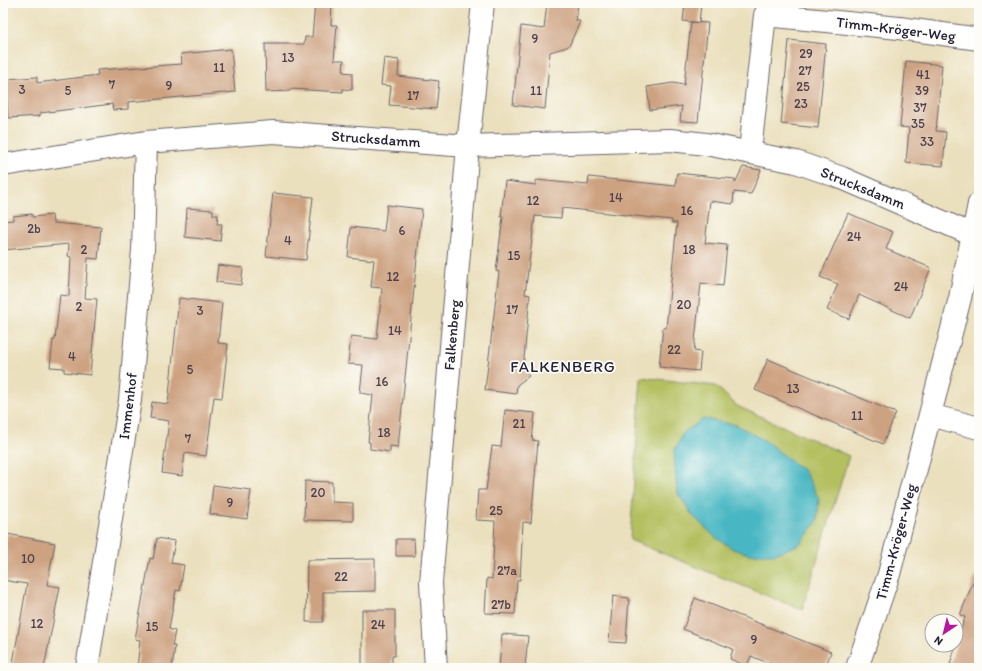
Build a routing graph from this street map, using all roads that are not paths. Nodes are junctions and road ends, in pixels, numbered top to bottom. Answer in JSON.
{"nodes":[{"id":1,"x":483,"y":3,"type":"edge"},
{"id":2,"x":979,"y":39,"type":"edge"},
{"id":3,"x":146,"y":142,"type":"junction"},
{"id":4,"x":468,"y":146,"type":"junction"},
{"id":5,"x":750,"y":151,"type":"junction"},
{"id":6,"x":3,"y":165,"type":"edge"},
{"id":7,"x":979,"y":204,"type":"edge"},
{"id":8,"x":973,"y":235,"type":"junction"},
{"id":9,"x":930,"y":415,"type":"junction"},
{"id":10,"x":979,"y":428,"type":"edge"},
{"id":11,"x":87,"y":668,"type":"edge"},
{"id":12,"x":436,"y":668,"type":"edge"},
{"id":13,"x":857,"y":668,"type":"edge"}],
"edges":[{"from":1,"to":4,"type":"street","name":"Falkenberg"},
{"from":2,"to":5,"type":"street","name":"Timm-Kröger-Weg"},
{"from":3,"to":4,"type":"street","name":"Strucksdamm"},
{"from":3,"to":6,"type":"street","name":"Strucksdamm"},
{"from":3,"to":11,"type":"street","name":"Immenhof"},
{"from":4,"to":5,"type":"street","name":"Strucksdamm"},
{"from":4,"to":12,"type":"street","name":"Falkenberg"},
{"from":5,"to":8,"type":"street","name":"Strucksdamm"},
{"from":7,"to":8,"type":"street","name":"Timm-Kröger-Weg"},
{"from":8,"to":9,"type":"street","name":"Timm-Kröger-Weg"},
{"from":9,"to":10,"type":"street"},
{"from":9,"to":13,"type":"street","name":"Timm-Kröger-Weg"}]}
